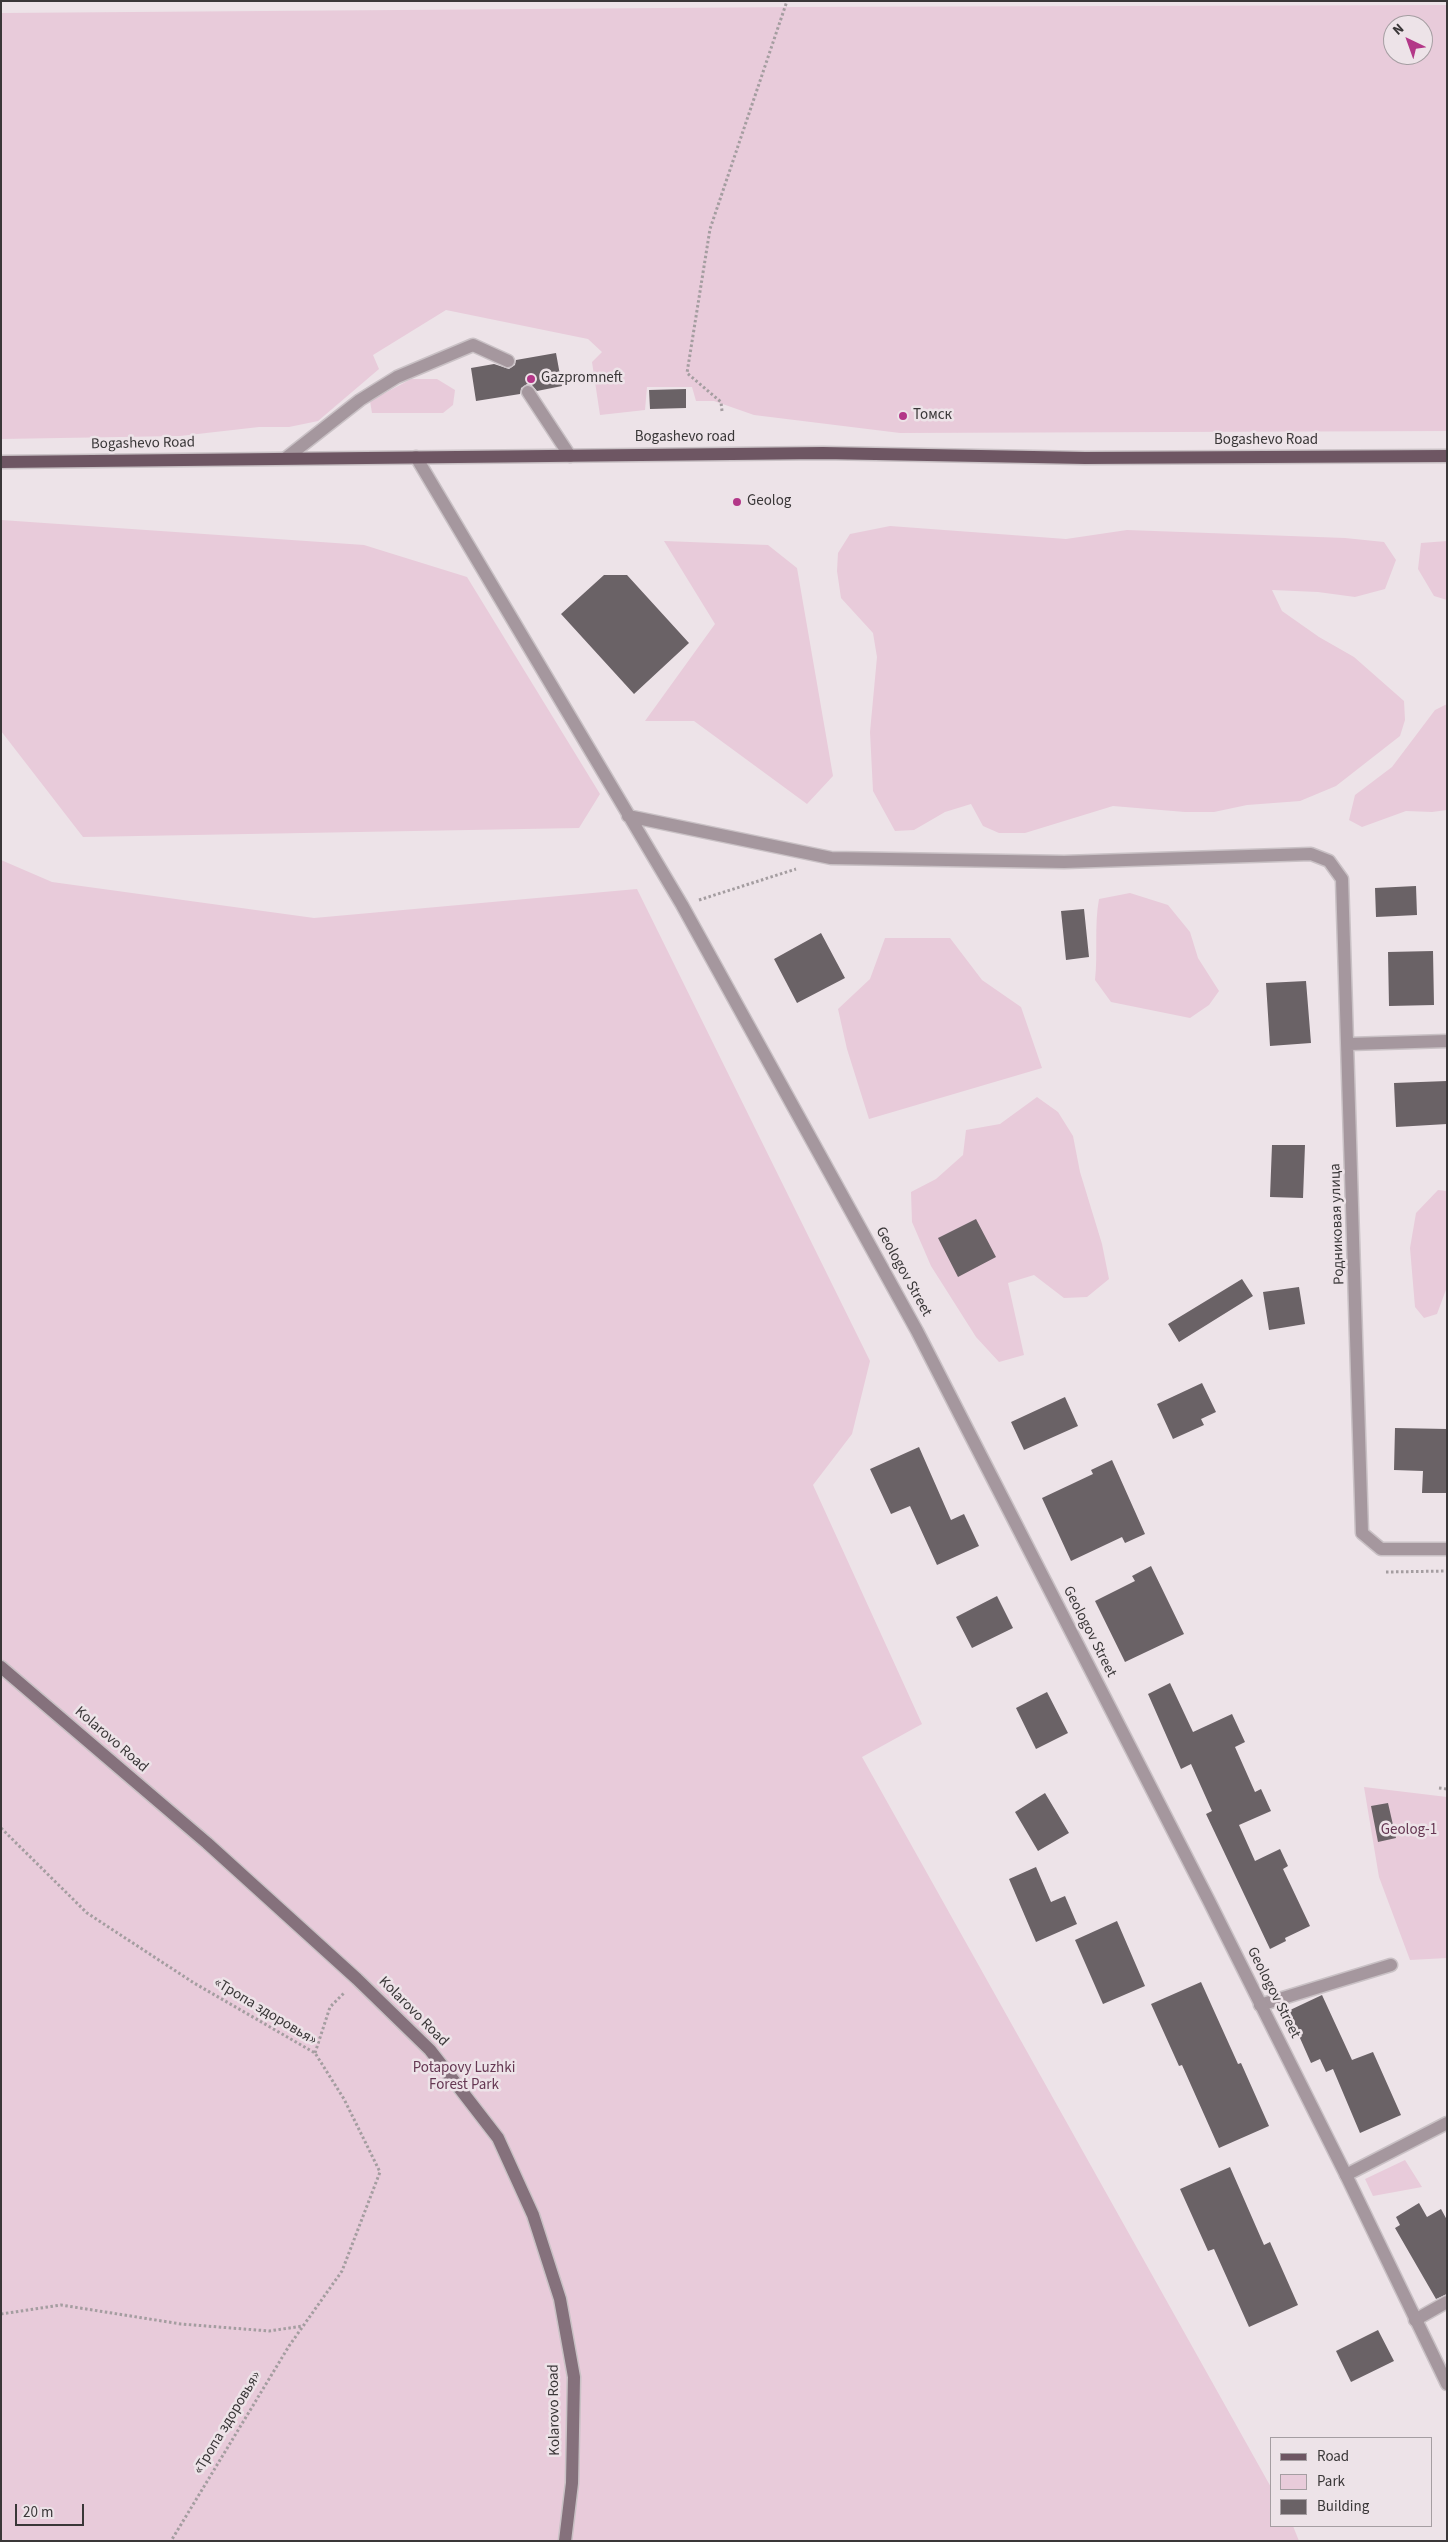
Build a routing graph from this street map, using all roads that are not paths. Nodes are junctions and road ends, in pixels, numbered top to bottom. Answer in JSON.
{"nodes":[{"id":1,"x":508,"y":361,"type":"dead end"},
{"id":2,"x":528,"y":392,"type":"dead end"},
{"id":3,"x":570,"y":456,"type":"junction"},
{"id":4,"x":1447,"y":456,"type":"edge"},
{"id":5,"x":286,"y":458,"type":"junction"},
{"id":6,"x":416,"y":458,"type":"junction"},
{"id":7,"x":1,"y":462,"type":"edge"},
{"id":8,"x":628,"y":816,"type":"junction"},
{"id":9,"x":1447,"y":1041,"type":"edge"},
{"id":10,"x":1349,"y":1044,"type":"junction"},
{"id":11,"x":1447,"y":1549,"type":"edge"},
{"id":12,"x":1,"y":1667,"type":"edge"},
{"id":13,"x":1391,"y":1965,"type":"dead end"},
{"id":14,"x":1260,"y":2005,"type":"junction"},
{"id":15,"x":1447,"y":2123,"type":"edge"},
{"id":16,"x":1346,"y":2174,"type":"junction"},
{"id":17,"x":1447,"y":2302,"type":"edge"},
{"id":18,"x":1415,"y":2320,"type":"junction"},
{"id":19,"x":1447,"y":2384,"type":"edge"},
{"id":20,"x":565,"y":2541,"type":"edge"}],
"edges":[{"from":1,"to":5,"type":"street"},
{"from":2,"to":3,"type":"street"},
{"from":3,"to":4,"type":"main road","name":"Bogashevo road"},
{"from":3,"to":6,"type":"main road","name":"Bogashevo road"},
{"from":5,"to":6,"type":"main road","name":"Bogashevo road"},
{"from":5,"to":7,"type":"main road","name":"Bogashevo Road"},
{"from":6,"to":8,"type":"street","name":"Geologov Street"},
{"from":8,"to":10,"type":"street","name":"Родниковая улица"},
{"from":8,"to":14,"type":"street","name":"Geologov Street"},
{"from":9,"to":10,"type":"street"},
{"from":10,"to":11,"type":"street","name":"Родниковая улица"},
{"from":12,"to":20,"type":"street","name":"Kolarovo Road"},
{"from":13,"to":14,"type":"street"},
{"from":14,"to":16,"type":"street","name":"Geologov Street"},
{"from":15,"to":16,"type":"street"},
{"from":16,"to":18,"type":"street","name":"Geologov Street"},
{"from":17,"to":18,"type":"street"},
{"from":18,"to":19,"type":"street","name":"Geologov Street"}]}
